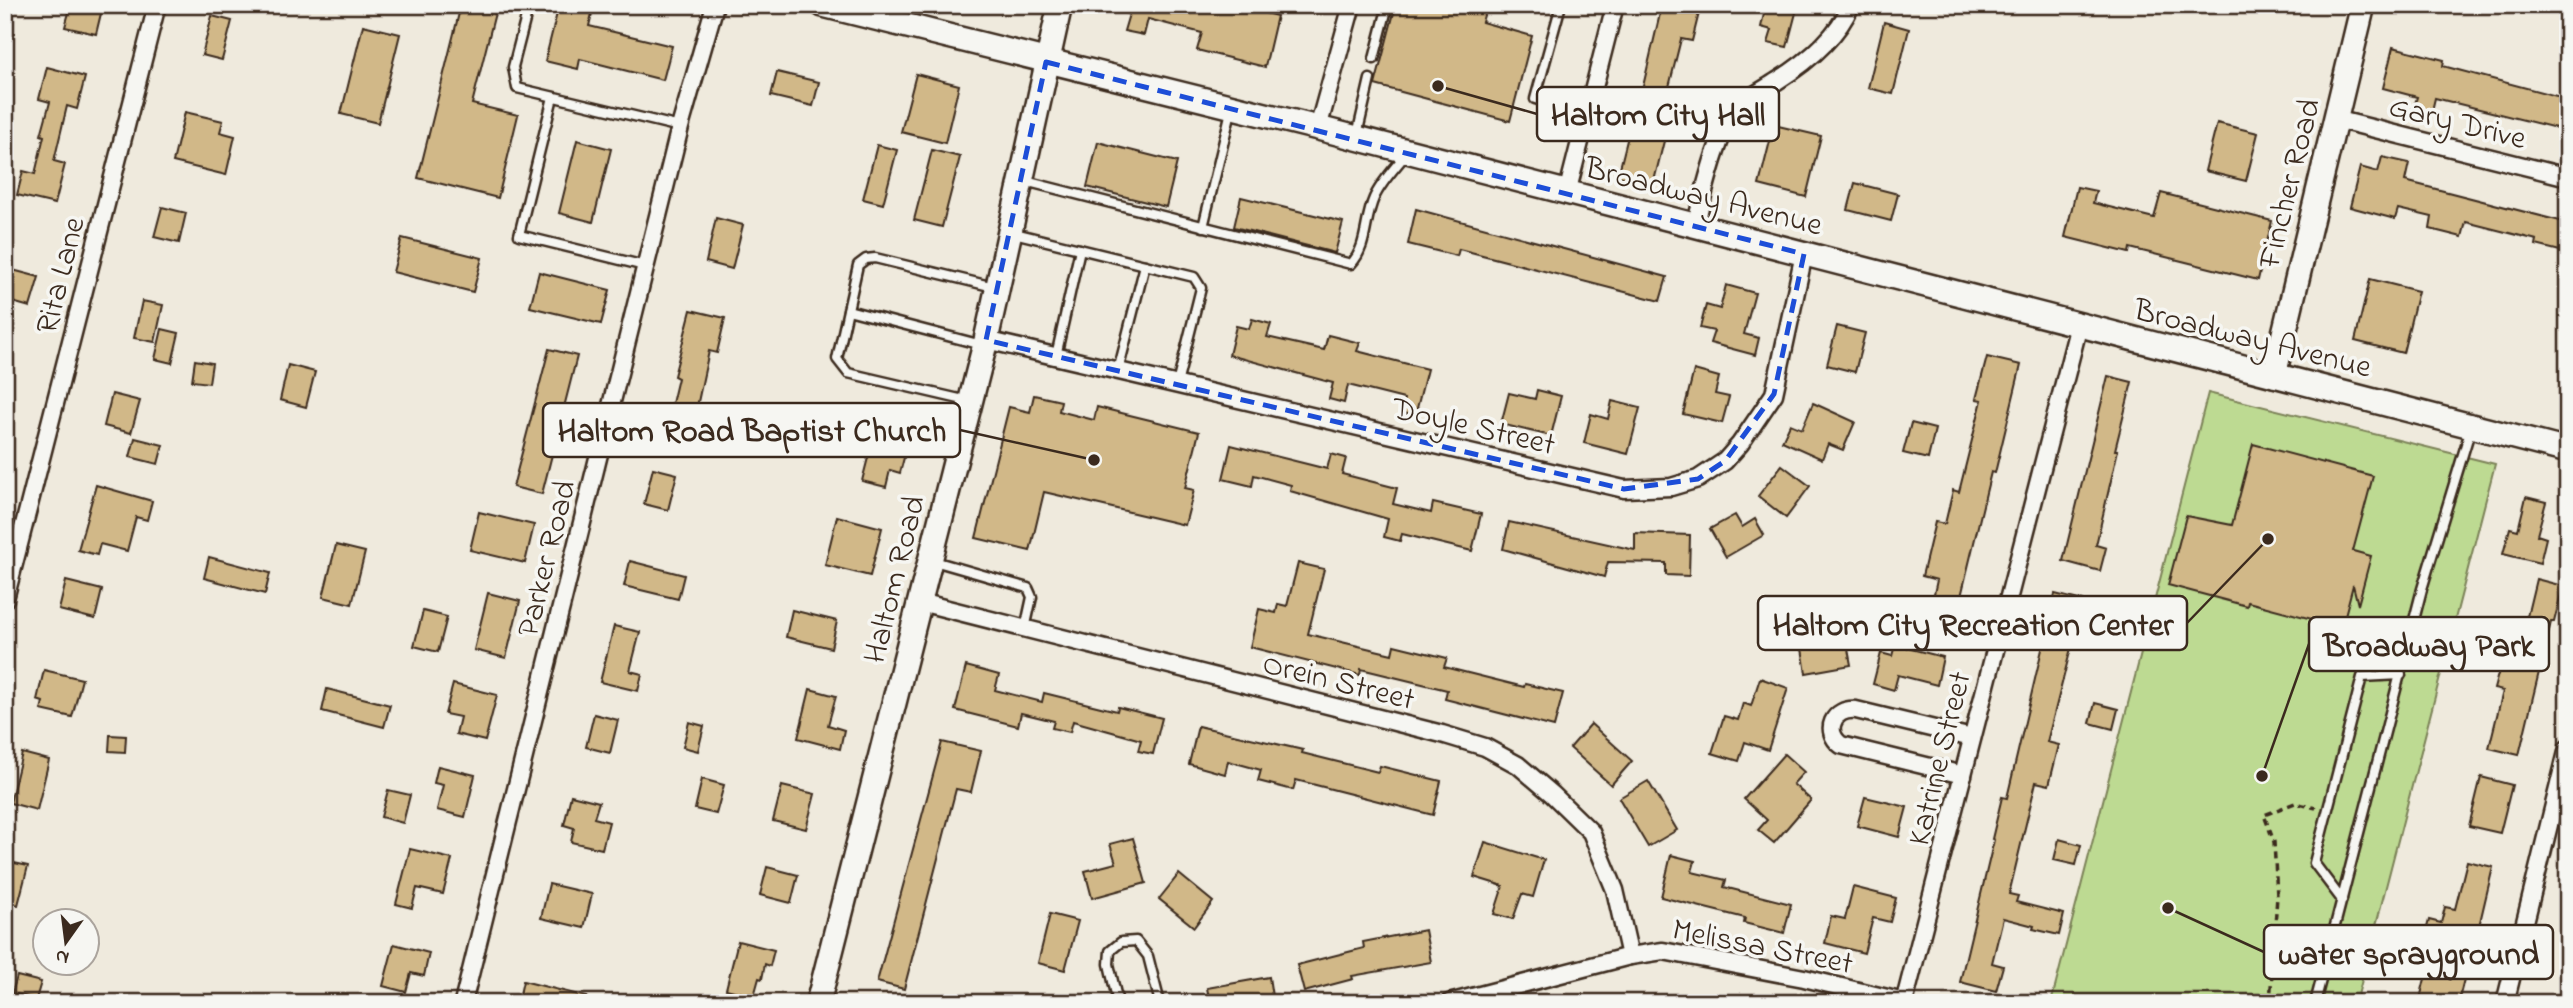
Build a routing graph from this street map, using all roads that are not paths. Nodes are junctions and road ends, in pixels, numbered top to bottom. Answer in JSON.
{"nodes":[{"id":1,"x":157,"y":5,"type":"edge"},
{"id":2,"x":529,"y":5,"type":"edge"},
{"id":3,"x":715,"y":5,"type":"edge"},
{"id":4,"x":823,"y":5,"type":"edge"},
{"id":5,"x":1060,"y":5,"type":"edge"},
{"id":6,"x":1352,"y":5,"type":"edge"},
{"id":7,"x":1388,"y":5,"type":"edge"},
{"id":8,"x":1561,"y":5,"type":"edge"},
{"id":9,"x":1597,"y":5,"type":"edge"},
{"id":10,"x":1851,"y":5,"type":"edge"},
{"id":11,"x":2363,"y":5,"type":"edge"},
{"id":12,"x":1614,"y":8,"type":"edge"},
{"id":13,"x":1374,"y":59,"type":"dead end"},
{"id":14,"x":1046,"y":62,"type":"junction"},
{"id":15,"x":1370,"y":79,"type":"dead end"},
{"id":16,"x":552,"y":97,"type":"junction"},
{"id":17,"x":1232,"y":107,"type":"junction"},
{"id":18,"x":1587,"y":114,"type":"junction"},
{"id":19,"x":2335,"y":119,"type":"junction"},
{"id":20,"x":680,"y":127,"type":"junction"},
{"id":21,"x":1318,"y":128,"type":"junction"},
{"id":22,"x":1356,"y":138,"type":"junction"},
{"id":23,"x":1408,"y":151,"type":"junction"},
{"id":24,"x":2568,"y":177,"type":"edge"},
{"id":25,"x":1020,"y":180,"type":"junction"},
{"id":26,"x":1567,"y":193,"type":"junction"},
{"id":27,"x":1695,"y":226,"type":"junction"},
{"id":28,"x":1203,"y":227,"type":"junction"},
{"id":29,"x":1009,"y":232,"type":"junction"},
{"id":30,"x":1080,"y":249,"type":"junction"},
{"id":31,"x":1804,"y":254,"type":"junction"},
{"id":32,"x":1144,"y":265,"type":"junction"},
{"id":33,"x":645,"y":266,"type":"junction"},
{"id":34,"x":997,"y":288,"type":"junction"},
{"id":35,"x":848,"y":310,"type":"junction"},
{"id":36,"x":2078,"y":325,"type":"junction"},
{"id":37,"x":985,"y":343,"type":"junction"},
{"id":38,"x":1056,"y":356,"type":"junction"},
{"id":39,"x":1118,"y":371,"type":"junction"},
{"id":40,"x":2273,"y":375,"type":"junction"},
{"id":41,"x":1177,"y":384,"type":"junction"},
{"id":42,"x":970,"y":402,"type":"junction"},
{"id":43,"x":2472,"y":426,"type":"junction"},
{"id":44,"x":2568,"y":451,"type":"edge"},
{"id":45,"x":930,"y":560,"type":"junction"},
{"id":46,"x":5,"y":599,"type":"edge"},
{"id":47,"x":920,"y":602,"type":"junction"},
{"id":48,"x":1025,"y":629,"type":"junction"},
{"id":49,"x":2401,"y":675,"type":"junction"},
{"id":50,"x":1972,"y":738,"type":"junction"},
{"id":51,"x":2568,"y":748,"type":"edge"},
{"id":52,"x":1963,"y":775,"type":"junction"},
{"id":53,"x":2342,"y":900,"type":"junction"},
{"id":54,"x":1630,"y":956,"type":"junction"},
{"id":55,"x":1904,"y":1002,"type":"edge"},
{"id":56,"x":463,"y":1003,"type":"edge"},
{"id":57,"x":818,"y":1003,"type":"edge"},
{"id":58,"x":1118,"y":1003,"type":"edge"},
{"id":59,"x":1160,"y":1003,"type":"edge"},
{"id":60,"x":1449,"y":1003,"type":"edge"},
{"id":61,"x":2315,"y":1003,"type":"edge"},
{"id":62,"x":2505,"y":1003,"type":"edge"}],
"edges":[{"from":1,"to":46,"type":"street","name":"Rita Lane"},
{"from":2,"to":16,"type":"lane"},
{"from":3,"to":20,"type":"street","name":"Parker Road"},
{"from":4,"to":14,"type":"main road","name":"Broadway Avenue"},
{"from":5,"to":14,"type":"main road","name":"Haltom Road"},
{"from":6,"to":21,"type":"street"},
{"from":7,"to":13,"type":"lane"},
{"from":8,"to":18,"type":"lane"},
{"from":9,"to":12,"type":"lane"},
{"from":10,"to":27,"type":"street"},
{"from":11,"to":19,"type":"main road","name":"Fincher Road"},
{"from":12,"to":18,"type":"street"},
{"from":14,"to":17,"type":"main road","name":"Broadway Avenue"},
{"from":14,"to":25,"type":"main road","name":"Haltom Road"},
{"from":15,"to":22,"type":"lane"},
{"from":16,"to":20,"type":"lane"},
{"from":16,"to":33,"type":"lane"},
{"from":17,"to":21,"type":"main road","name":"Broadway Avenue"},
{"from":17,"to":28,"type":"lane"},
{"from":18,"to":26,"type":"street"},
{"from":19,"to":24,"type":"street","name":"Gary Drive"},
{"from":19,"to":40,"type":"main road","name":"Fincher Road"},
{"from":20,"to":33,"type":"street","name":"Parker Road"},
{"from":21,"to":22,"type":"main road","name":"Broadway Avenue"},
{"from":22,"to":23,"type":"main road","name":"Broadway Avenue"},
{"from":23,"to":26,"type":"main road","name":"Broadway Avenue"},
{"from":23,"to":28,"type":"lane"},
{"from":25,"to":28,"type":"lane"},
{"from":25,"to":29,"type":"main road","name":"Haltom Road"},
{"from":26,"to":27,"type":"main road","name":"Broadway Avenue"},
{"from":27,"to":31,"type":"main road","name":"Broadway Avenue"},
{"from":29,"to":30,"type":"lane"},
{"from":29,"to":34,"type":"main road","name":"Haltom Road"},
{"from":30,"to":32,"type":"lane"},
{"from":30,"to":38,"type":"lane"},
{"from":31,"to":36,"type":"main road","name":"Broadway Avenue"},
{"from":31,"to":41,"type":"street","name":"Doyle Street"},
{"from":32,"to":39,"type":"lane"},
{"from":32,"to":41,"type":"lane"},
{"from":33,"to":56,"type":"street","name":"Parker Road"},
{"from":34,"to":35,"type":"lane"},
{"from":34,"to":37,"type":"main road","name":"Haltom Road"},
{"from":35,"to":37,"type":"lane"},
{"from":35,"to":42,"type":"lane"},
{"from":36,"to":40,"type":"main road","name":"Broadway Avenue"},
{"from":36,"to":50,"type":"street","name":"Katrine Street"},
{"from":37,"to":38,"type":"street","name":"Doyle Street"},
{"from":37,"to":42,"type":"main road","name":"Haltom Road"},
{"from":38,"to":39,"type":"street","name":"Doyle Street"},
{"from":39,"to":41,"type":"street","name":"Doyle Street"},
{"from":40,"to":43,"type":"main road","name":"Broadway Avenue"},
{"from":42,"to":45,"type":"main road","name":"Haltom Road"},
{"from":43,"to":44,"type":"main road","name":"Broadway Avenue"},
{"from":43,"to":49,"type":"lane"},
{"from":45,"to":47,"type":"main road","name":"Haltom Road"},
{"from":45,"to":48,"type":"lane"},
{"from":47,"to":48,"type":"street","name":"Orein Street"},
{"from":47,"to":57,"type":"main road","name":"Haltom Road"},
{"from":48,"to":54,"type":"street","name":"Orein Street"},
{"from":49,"to":53,"type":"lane"},
{"from":49,"to":53,"type":"lane"},
{"from":50,"to":52,"type":"street","name":"Katrine Street"},
{"from":50,"to":52,"type":"street"},
{"from":51,"to":62,"type":"street"},
{"from":52,"to":55,"type":"street","name":"Katrine Street"},
{"from":53,"to":61,"type":"lane"},
{"from":54,"to":55,"type":"street","name":"Melissa Street"},
{"from":54,"to":60,"type":"street","name":"Melissa Street"},
{"from":58,"to":59,"type":"lane"}]}
